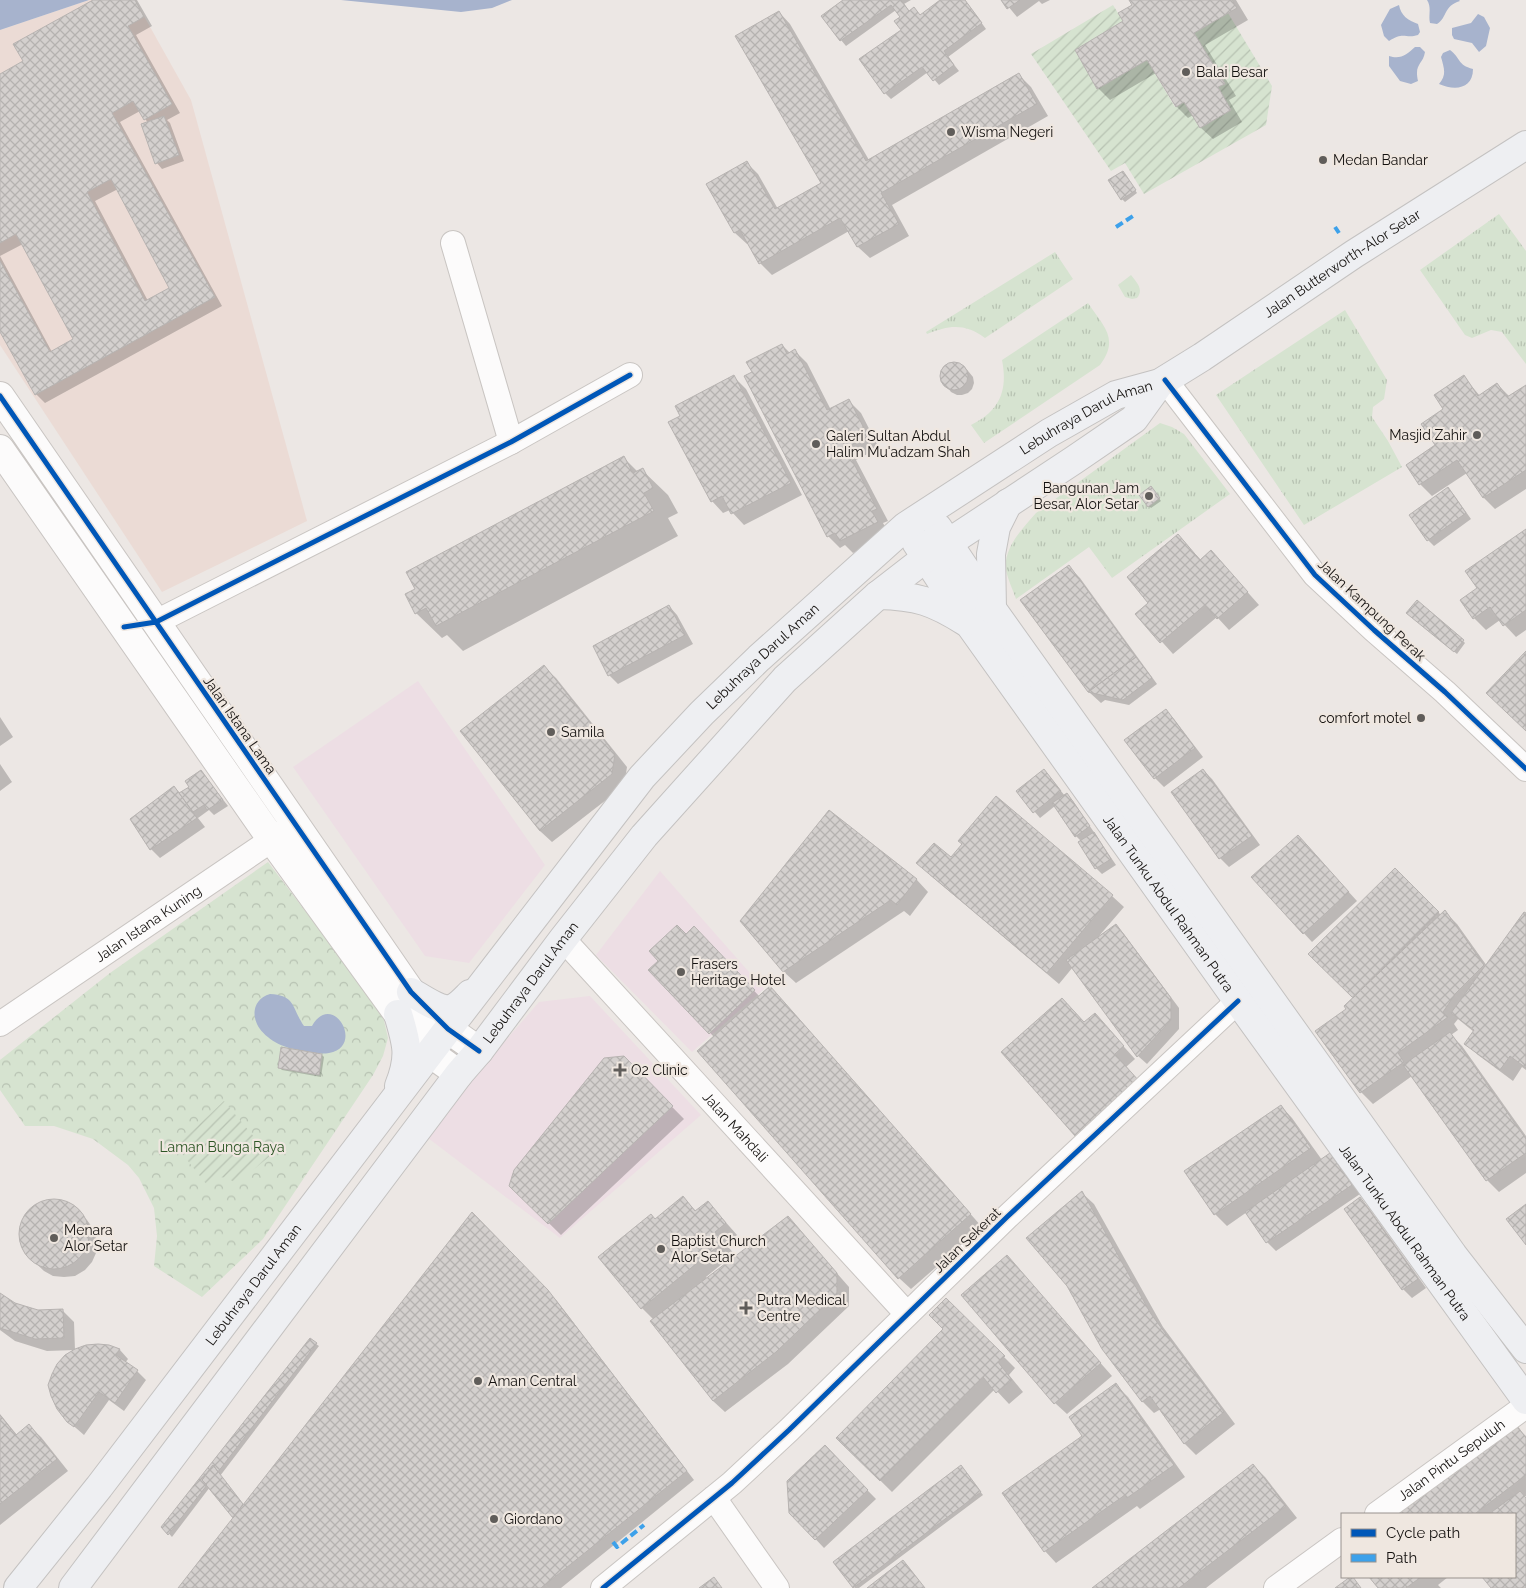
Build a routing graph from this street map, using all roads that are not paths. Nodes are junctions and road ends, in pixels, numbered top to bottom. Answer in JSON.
{"nodes":[{"id":1,"x":1526,"y":145,"type":"edge"},
{"id":2,"x":453,"y":243,"type":"dead end"},
{"id":3,"x":630,"y":375,"type":"dead end"},
{"id":4,"x":1162,"y":382,"type":"junction"},
{"id":5,"x":0,"y":396,"type":"edge"},
{"id":6,"x":512,"y":442,"type":"junction"},
{"id":7,"x":0,"y":449,"type":"edge"},
{"id":8,"x":1008,"y":503,"type":"junction"},
{"id":9,"x":917,"y":519,"type":"junction"},
{"id":10,"x":937,"y":550,"type":"junction"},
{"id":11,"x":878,"y":595,"type":"junction"},
{"id":12,"x":992,"y":610,"type":"junction"},
{"id":13,"x":156,"y":622,"type":"junction"},
{"id":14,"x":970,"y":625,"type":"junction"},
{"id":15,"x":124,"y":628,"type":"junction"},
{"id":16,"x":1526,"y":769,"type":"edge"},
{"id":17,"x":295,"y":824,"type":"junction"},
{"id":18,"x":272,"y":840,"type":"junction"},
{"id":19,"x":563,"y":939,"type":"junction"},
{"id":20,"x":502,"y":960,"type":"junction"},
{"id":21,"x":1238,"y":1001,"type":"junction"},
{"id":22,"x":405,"y":1003,"type":"junction"},
{"id":23,"x":0,"y":1024,"type":"edge"},
{"id":24,"x":448,"y":1029,"type":"junction"},
{"id":25,"x":479,"y":1052,"type":"junction"},
{"id":26,"x":430,"y":1053,"type":"junction"},
{"id":27,"x":459,"y":1074,"type":"junction"},
{"id":28,"x":394,"y":1099,"type":"junction"},
{"id":29,"x":907,"y":1314,"type":"junction"},
{"id":30,"x":1526,"y":1350,"type":"edge"},
{"id":31,"x":1526,"y":1400,"type":"edge"},
{"id":32,"x":1526,"y":1406,"type":"edge"},
{"id":33,"x":714,"y":1498,"type":"junction"},
{"id":34,"x":1378,"y":1513,"type":"edge"},
{"id":35,"x":1341,"y":1541,"type":"edge"},
{"id":36,"x":18,"y":1588,"type":"edge"},
{"id":37,"x":73,"y":1588,"type":"edge"},
{"id":38,"x":603,"y":1588,"type":"edge"},
{"id":39,"x":778,"y":1588,"type":"edge"},
{"id":40,"x":1276,"y":1588,"type":"edge"}],
"edges":[{"from":1,"to":4,"type":"main road","name":"Jalan Butterworth-Alor Setar"},
{"from":2,"to":6,"type":"street"},
{"from":3,"to":6,"type":"street"},
{"from":4,"to":8,"type":"main road","name":"Lebuhraya Darul Aman"},
{"from":4,"to":9,"type":"main road","name":"Lebuhraya Darul Aman"},
{"from":4,"to":16,"type":"street","name":"Jalan Kampung Perak"},
{"from":5,"to":13,"type":"street","name":"Jalan Istana Lama"},
{"from":6,"to":13,"type":"street"},
{"from":7,"to":15,"type":"street","name":"Jalan Istana Lama"},
{"from":8,"to":10,"type":"main road","name":"Lebuhraya Darul Aman"},
{"from":8,"to":12,"type":"main road"},
{"from":9,"to":10,"type":"main road","name":"Jalan Tunku Abdul Rahman Putra"},
{"from":9,"to":20,"type":"main road","name":"Lebuhraya Darul Aman"},
{"from":10,"to":11,"type":"main road","name":"Lebuhraya Darul Aman"},
{"from":10,"to":12,"type":"main road","name":"Jalan Tunku Abdul Rahman Putra"},
{"from":10,"to":14,"type":"main road","name":"Jalan Tunku Abdul Rahman Putra"},
{"from":11,"to":14,"type":"main road"},
{"from":11,"to":19,"type":"main road","name":"Lebuhraya Darul Aman"},
{"from":12,"to":30,"type":"main road","name":"Jalan Tunku Abdul Rahman Putra"},
{"from":13,"to":15,"type":"street"},
{"from":13,"to":17,"type":"street","name":"Jalan Istana Lama"},
{"from":14,"to":21,"type":"main road","name":"Jalan Tunku Abdul Rahman Putra"},
{"from":15,"to":18,"type":"street","name":"Jalan Istana Lama"},
{"from":17,"to":18,"type":"street","name":"Jalan Istana Kuning"},
{"from":17,"to":22,"type":"street","name":"Jalan Istana Lama"},
{"from":18,"to":22,"type":"street","name":"Jalan Istana Lama"},
{"from":18,"to":23,"type":"street","name":"Jalan Istana Kuning"},
{"from":19,"to":25,"type":"main road","name":"Lebuhraya Darul Aman"},
{"from":19,"to":29,"type":"street","name":"Jalan Mahdali"},
{"from":20,"to":22,"type":"main road"},
{"from":20,"to":24,"type":"main road","name":"Lebuhraya Darul Aman"},
{"from":21,"to":29,"type":"street","name":"Jalan Sekerat"},
{"from":21,"to":31,"type":"main road","name":"Jalan Tunku Abdul Rahman Putra"},
{"from":22,"to":24,"type":"street","name":"Jalan Istana Lama"},
{"from":22,"to":26,"type":"street","name":"Jalan Istana Lama"},
{"from":22,"to":28,"type":"main road"},
{"from":24,"to":25,"type":"street","name":"Jalan Istana Lama"},
{"from":24,"to":26,"type":"main road","name":"Lebuhraya Darul Aman"},
{"from":25,"to":27,"type":"main road","name":"Lebuhraya Darul Aman"},
{"from":26,"to":27,"type":"street","name":"Jalan Istana Lama"},
{"from":26,"to":28,"type":"main road","name":"Lebuhraya Darul Aman"},
{"from":27,"to":37,"type":"main road","name":"Lebuhraya Darul Aman"},
{"from":28,"to":36,"type":"main road","name":"Lebuhraya Darul Aman"},
{"from":29,"to":33,"type":"street","name":"Jalan Sekerat"},
{"from":32,"to":34,"type":"street","name":"Jalan Pintu Sepuluh"},
{"from":33,"to":38,"type":"street","name":"Jalan Sekerat"},
{"from":33,"to":39,"type":"street"},
{"from":35,"to":40,"type":"street"}]}
